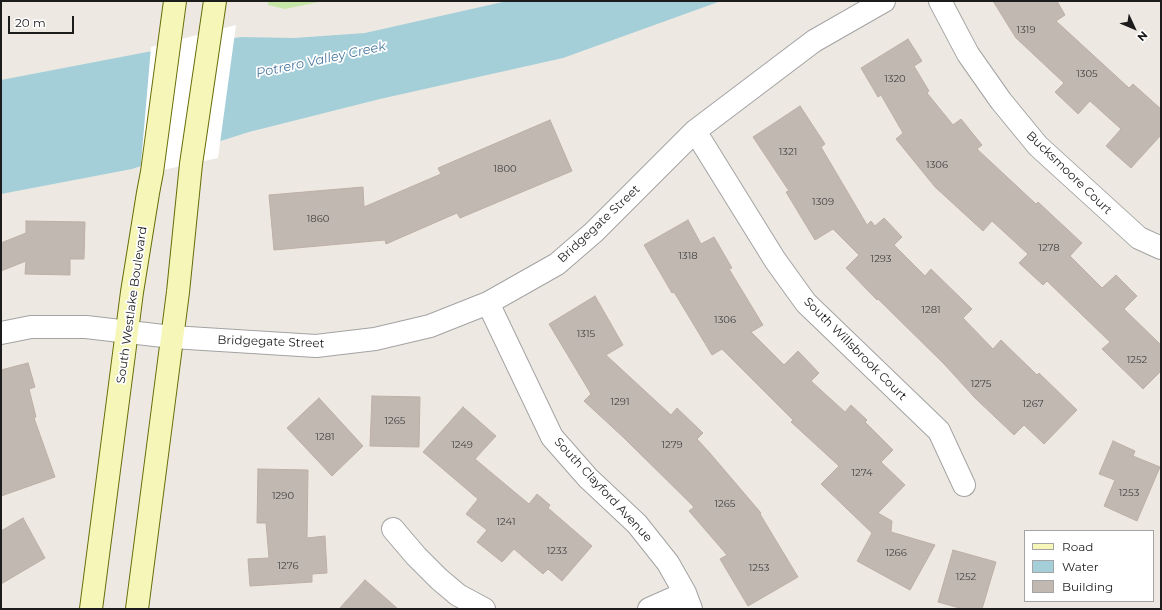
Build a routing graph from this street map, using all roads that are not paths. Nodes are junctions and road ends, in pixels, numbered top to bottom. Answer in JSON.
{"nodes":[{"id":1,"x":175,"y":1,"type":"edge"},
{"id":2,"x":215,"y":1,"type":"edge"},
{"id":3,"x":884,"y":1,"type":"edge"},
{"id":4,"x":940,"y":1,"type":"edge"},
{"id":5,"x":695,"y":131,"type":"junction"},
{"id":6,"x":1161,"y":248,"type":"edge"},
{"id":7,"x":488,"y":303,"type":"junction"},
{"id":8,"x":1,"y":333,"type":"edge"},
{"id":9,"x":127,"y":333,"type":"junction"},
{"id":10,"x":172,"y":337,"type":"junction"},
{"id":11,"x":964,"y":485,"type":"dead end"},
{"id":12,"x":393,"y":529,"type":"dead end"},
{"id":13,"x":688,"y":601,"type":"edge"},
{"id":14,"x":92,"y":609,"type":"edge"},
{"id":15,"x":137,"y":609,"type":"edge"},
{"id":16,"x":484,"y":609,"type":"edge"},
{"id":17,"x":649,"y":609,"type":"edge"}],
"edges":[{"from":1,"to":9,"type":"main road","name":"South Westlake Boulevard"},
{"from":2,"to":10,"type":"main road"},
{"from":3,"to":5,"type":"street","name":"Bridgegate Street"},
{"from":4,"to":6,"type":"street","name":"Bucksmoore Court"},
{"from":5,"to":7,"type":"street","name":"Bridgegate Street"},
{"from":5,"to":11,"type":"street","name":"South Willsbrook Court"},
{"from":7,"to":10,"type":"street","name":"Bridgegate Street"},
{"from":7,"to":13,"type":"street","name":"South Clayford Avenue"},
{"from":8,"to":9,"type":"street","name":"Bridgegate Street"},
{"from":9,"to":10,"type":"street","name":"Bridgegate Street"},
{"from":9,"to":14,"type":"main road","name":"South Westlake Boulevard"},
{"from":10,"to":15,"type":"main road"},
{"from":12,"to":16,"type":"street"},
{"from":13,"to":17,"type":"street"}]}
